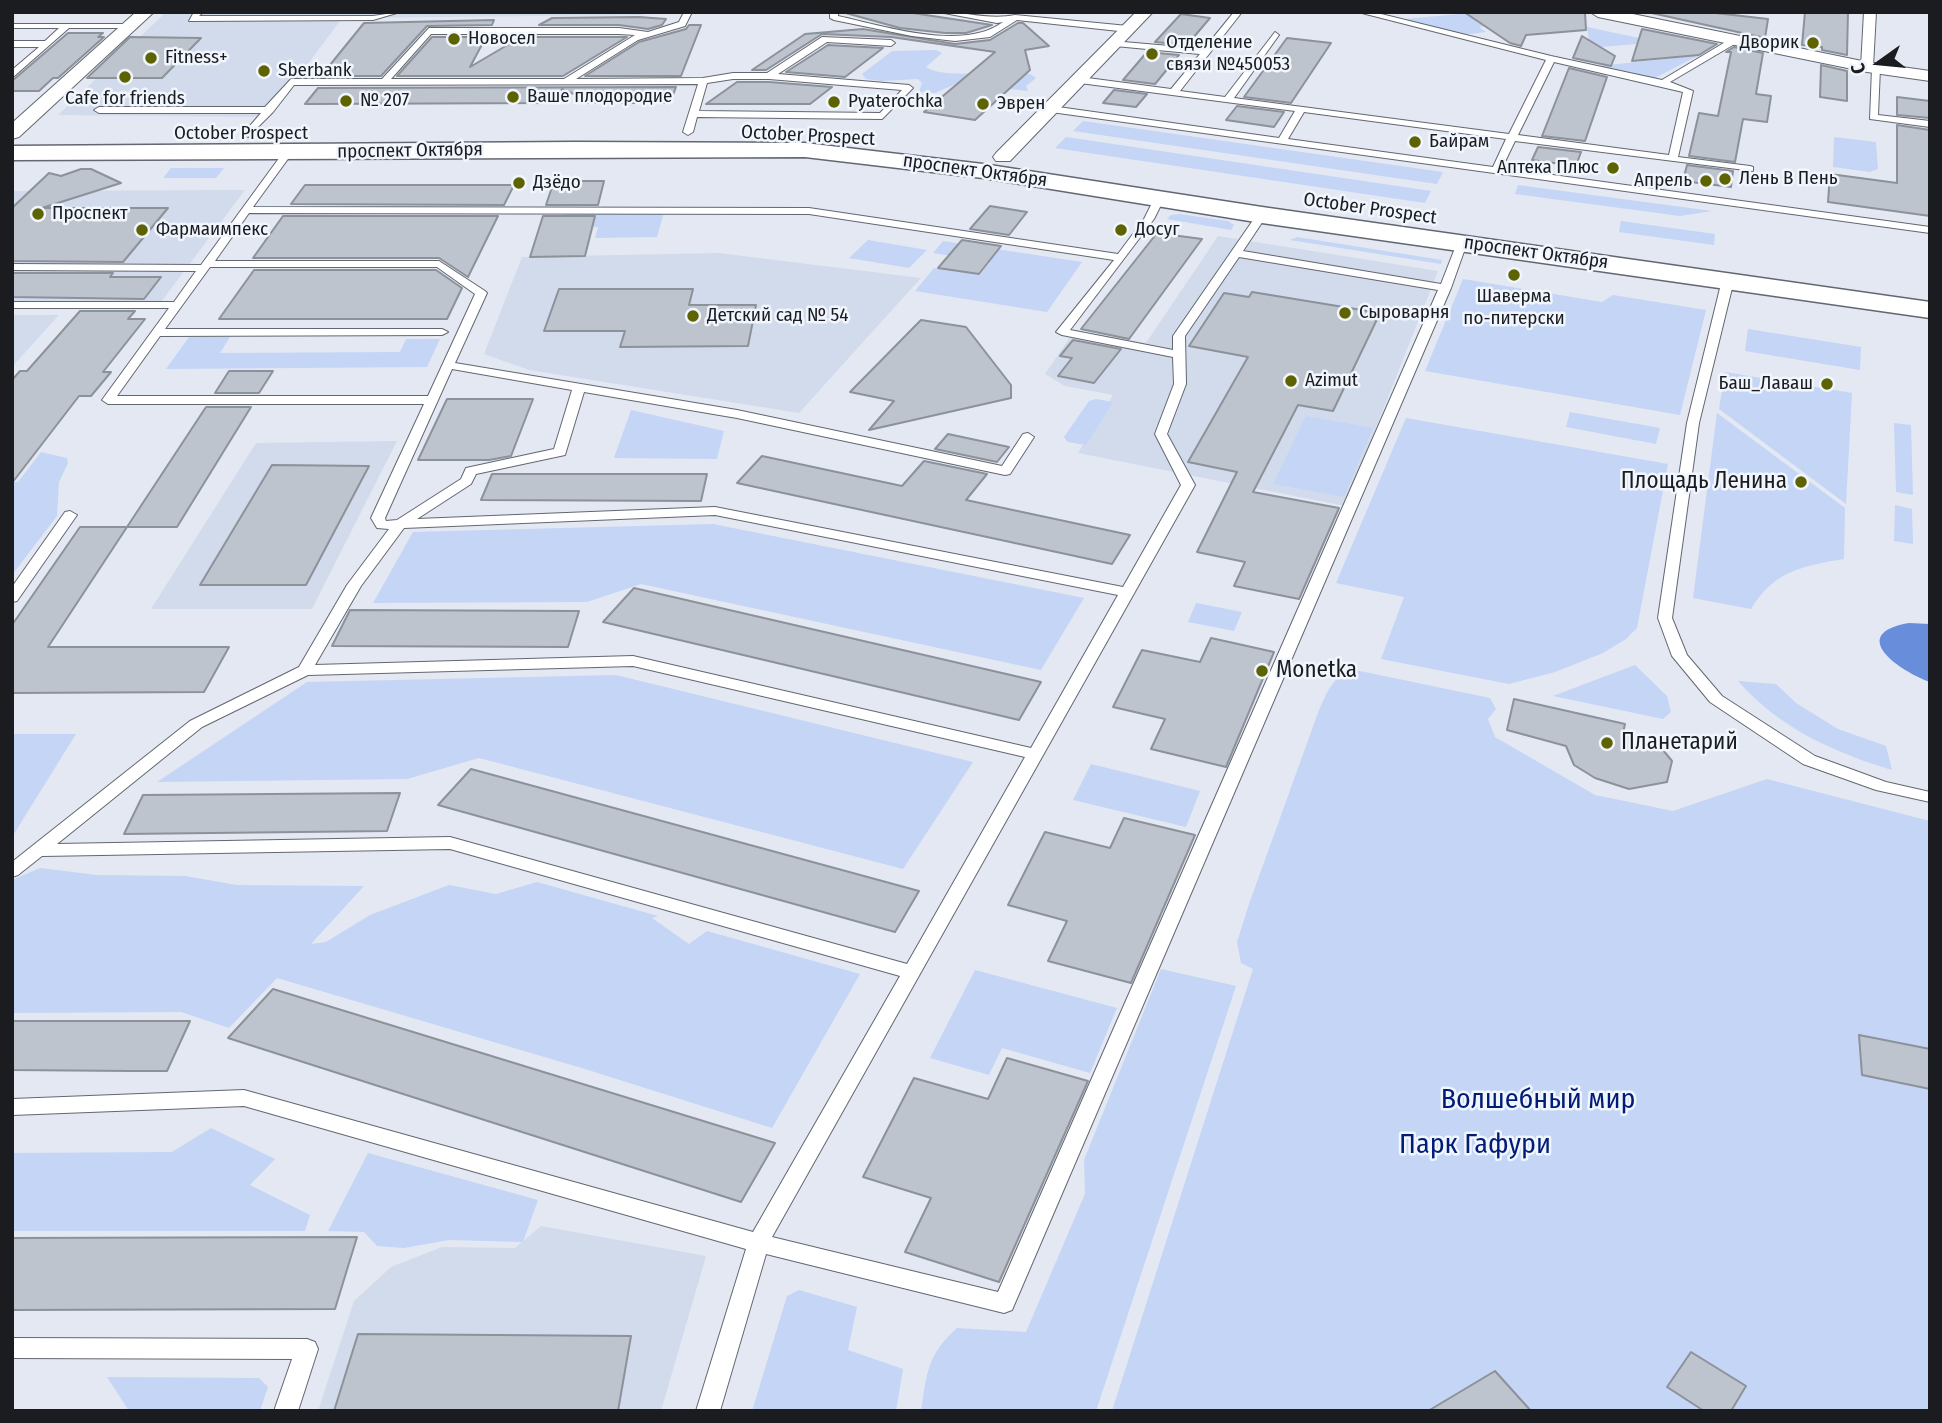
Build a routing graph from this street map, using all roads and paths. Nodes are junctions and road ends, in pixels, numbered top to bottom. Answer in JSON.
{"nodes":[{"id":1,"x":146,"y":12,"type":"edge"},
{"id":2,"x":199,"y":12,"type":"edge"},
{"id":3,"x":396,"y":12,"type":"edge"},
{"id":4,"x":688,"y":12,"type":"edge"},
{"id":5,"x":834,"y":12,"type":"edge"},
{"id":6,"x":943,"y":12,"type":"edge"},
{"id":7,"x":1034,"y":12,"type":"edge"},
{"id":8,"x":1145,"y":12,"type":"edge"},
{"id":9,"x":1238,"y":12,"type":"edge"},
{"id":10,"x":1362,"y":12,"type":"edge"},
{"id":11,"x":1598,"y":12,"type":"edge"},
{"id":12,"x":1870,"y":12,"type":"edge"},
{"id":13,"x":12,"y":16,"type":"edge"},
{"id":14,"x":79,"y":16,"type":"dead end"},
{"id":15,"x":1015,"y":17,"type":"junction"},
{"id":16,"x":1042,"y":20,"type":"junction"},
{"id":17,"x":12,"y":26,"type":"edge"},
{"id":18,"x":67,"y":26,"type":"junction"},
{"id":19,"x":131,"y":26,"type":"junction"},
{"id":20,"x":648,"y":34,"type":"junction"},
{"id":21,"x":1275,"y":34,"type":"dead end"},
{"id":22,"x":1122,"y":36,"type":"junction"},
{"id":23,"x":1735,"y":40,"type":"junction"},
{"id":24,"x":891,"y":43,"type":"dead end"},
{"id":25,"x":12,"y":44,"type":"edge"},
{"id":26,"x":47,"y":44,"type":"junction"},
{"id":27,"x":1206,"y":52,"type":"junction"},
{"id":28,"x":1551,"y":59,"type":"junction"},
{"id":29,"x":1872,"y":68,"type":"junction"},
{"id":30,"x":12,"y":75,"type":"edge"},
{"id":31,"x":769,"y":76,"type":"junction"},
{"id":32,"x":1930,"y":76,"type":"edge"},
{"id":33,"x":1080,"y":80,"type":"junction"},
{"id":34,"x":566,"y":81,"type":"junction"},
{"id":35,"x":703,"y":81,"type":"junction"},
{"id":36,"x":384,"y":82,"type":"junction"},
{"id":37,"x":1663,"y":83,"type":"junction"},
{"id":38,"x":1174,"y":92,"type":"junction"},
{"id":39,"x":1228,"y":99,"type":"junction"},
{"id":40,"x":1051,"y":109,"type":"junction"},
{"id":41,"x":1301,"y":109,"type":"junction"},
{"id":42,"x":99,"y":110,"type":"dead end"},
{"id":43,"x":270,"y":110,"type":"junction"},
{"id":44,"x":691,"y":123,"type":"junction"},
{"id":45,"x":1930,"y":124,"type":"edge"},
{"id":46,"x":12,"y":134,"type":"edge"},
{"id":47,"x":1512,"y":136,"type":"junction"},
{"id":48,"x":235,"y":140,"type":"junction"},
{"id":49,"x":1282,"y":141,"type":"junction"},
{"id":50,"x":288,"y":152,"type":"junction"},
{"id":51,"x":12,"y":153,"type":"edge"},
{"id":52,"x":1003,"y":157,"type":"junction"},
{"id":53,"x":1673,"y":158,"type":"junction"},
{"id":54,"x":1750,"y":169,"type":"dead end"},
{"id":55,"x":1496,"y":170,"type":"junction"},
{"id":56,"x":1159,"y":199,"type":"junction"},
{"id":57,"x":246,"y":210,"type":"junction"},
{"id":58,"x":1262,"y":215,"type":"junction"},
{"id":59,"x":1930,"y":230,"type":"edge"},
{"id":60,"x":1462,"y":243,"type":"junction"},
{"id":61,"x":1236,"y":253,"type":"junction"},
{"id":62,"x":1121,"y":258,"type":"junction"},
{"id":63,"x":205,"y":266,"type":"junction"},
{"id":64,"x":12,"y":267,"type":"edge"},
{"id":65,"x":1728,"y":280,"type":"junction"},
{"id":66,"x":1445,"y":288,"type":"junction"},
{"id":67,"x":1930,"y":290,"type":"edge"},
{"id":68,"x":12,"y":305,"type":"edge"},
{"id":69,"x":177,"y":305,"type":"junction"},
{"id":70,"x":1930,"y":310,"type":"edge"},
{"id":71,"x":442,"y":332,"type":"dead end"},
{"id":72,"x":157,"y":333,"type":"junction"},
{"id":73,"x":1179,"y":355,"type":"junction"},
{"id":74,"x":448,"y":365,"type":"junction"},
{"id":75,"x":579,"y":386,"type":"junction"},
{"id":76,"x":431,"y":400,"type":"junction"},
{"id":77,"x":1028,"y":437,"type":"dead end"},
{"id":78,"x":70,"y":515,"type":"dead end"},
{"id":79,"x":398,"y":526,"type":"junction"},
{"id":80,"x":1127,"y":592,"type":"junction"},
{"id":81,"x":12,"y":597,"type":"edge"},
{"id":82,"x":304,"y":670,"type":"junction"},
{"id":83,"x":1034,"y":754,"type":"junction"},
{"id":84,"x":1930,"y":797,"type":"edge"},
{"id":85,"x":40,"y":850,"type":"junction"},
{"id":86,"x":12,"y":871,"type":"edge"},
{"id":87,"x":911,"y":972,"type":"junction"},
{"id":88,"x":12,"y":1107,"type":"edge"},
{"id":89,"x":758,"y":1243,"type":"junction"},
{"id":90,"x":12,"y":1348,"type":"edge"},
{"id":91,"x":286,"y":1411,"type":"edge"},
{"id":92,"x":708,"y":1411,"type":"edge"}],
"edges":[{"from":1,"to":19,"type":"street"},
{"from":2,"to":3,"type":"lane"},
{"from":4,"to":20,"type":"lane"},
{"from":5,"to":15,"type":"lane"},
{"from":6,"to":15,"type":"lane"},
{"from":7,"to":16,"type":"lane"},
{"from":8,"to":22,"type":"street"},
{"from":9,"to":27,"type":"lane"},
{"from":10,"to":28,"type":"lane"},
{"from":11,"to":23,"type":"street"},
{"from":12,"to":29,"type":"street"},
{"from":13,"to":14,"type":"lane"},
{"from":15,"to":16,"type":"lane"},
{"from":16,"to":22,"type":"lane"},
{"from":17,"to":18,"type":"lane"},
{"from":18,"to":19,"type":"lane"},
{"from":18,"to":26,"type":"lane"},
{"from":19,"to":46,"type":"street"},
{"from":20,"to":34,"type":"lane"},
{"from":20,"to":36,"type":"lane"},
{"from":21,"to":39,"type":"lane"},
{"from":22,"to":27,"type":"lane"},
{"from":22,"to":33,"type":"street"},
{"from":23,"to":29,"type":"street"},
{"from":23,"to":37,"type":"lane"},
{"from":24,"to":31,"type":"lane"},
{"from":25,"to":26,"type":"lane"},
{"from":26,"to":30,"type":"lane"},
{"from":27,"to":38,"type":"lane"},
{"from":28,"to":37,"type":"lane"},
{"from":28,"to":47,"type":"lane"},
{"from":29,"to":32,"type":"street"},
{"from":29,"to":45,"type":"lane"},
{"from":31,"to":35,"type":"lane"},
{"from":31,"to":44,"type":"lane"},
{"from":33,"to":38,"type":"lane"},
{"from":33,"to":40,"type":"street"},
{"from":34,"to":35,"type":"lane"},
{"from":34,"to":36,"type":"lane"},
{"from":35,"to":44,"type":"lane"},
{"from":36,"to":43,"type":"lane"},
{"from":37,"to":53,"type":"lane"},
{"from":38,"to":39,"type":"lane"},
{"from":39,"to":41,"type":"lane"},
{"from":40,"to":49,"type":"lane"},
{"from":40,"to":52,"type":"street"},
{"from":41,"to":47,"type":"lane"},
{"from":41,"to":49,"type":"lane"},
{"from":42,"to":43,"type":"lane"},
{"from":43,"to":48,"type":"lane"},
{"from":44,"to":48,"type":"main road","name":"October Prospect"},
{"from":44,"to":52,"type":"main road","name":"October Prospect"},
{"from":46,"to":48,"type":"main road","name":"October Prospect"},
{"from":47,"to":53,"type":"lane"},
{"from":47,"to":55,"type":"lane"},
{"from":48,"to":50,"type":"main road","name":"проспект Октября"},
{"from":48,"to":51,"type":"main road","name":"проспект Октября"},
{"from":49,"to":55,"type":"lane"},
{"from":50,"to":56,"type":"main road","name":"проспект Октября"},
{"from":50,"to":57,"type":"lane"},
{"from":52,"to":67,"type":"main road","name":"October Prospect"},
{"from":53,"to":54,"type":"lane"},
{"from":55,"to":59,"type":"lane"},
{"from":56,"to":58,"type":"main road","name":"проспект Октября"},
{"from":56,"to":62,"type":"lane"},
{"from":57,"to":62,"type":"lane"},
{"from":57,"to":63,"type":"lane"},
{"from":58,"to":60,"type":"main road","name":"проспект Октября"},
{"from":58,"to":61,"type":"lane"},
{"from":60,"to":65,"type":"main road","name":"проспект Октября"},
{"from":60,"to":66,"type":"lane"},
{"from":61,"to":66,"type":"lane"},
{"from":61,"to":73,"type":"lane"},
{"from":62,"to":73,"type":"lane"},
{"from":63,"to":64,"type":"lane"},
{"from":63,"to":69,"type":"lane"},
{"from":63,"to":74,"type":"lane"},
{"from":65,"to":70,"type":"main road","name":"проспект Октября"},
{"from":65,"to":84,"type":"lane"},
{"from":66,"to":89,"type":"lane"},
{"from":68,"to":69,"type":"lane"},
{"from":69,"to":72,"type":"lane"},
{"from":71,"to":72,"type":"lane"},
{"from":72,"to":76,"type":"lane"},
{"from":73,"to":80,"type":"lane"},
{"from":74,"to":75,"type":"lane"},
{"from":74,"to":76,"type":"lane"},
{"from":75,"to":77,"type":"lane"},
{"from":75,"to":79,"type":"lane"},
{"from":76,"to":79,"type":"lane"},
{"from":78,"to":81,"type":"lane"},
{"from":79,"to":80,"type":"lane"},
{"from":79,"to":82,"type":"lane"},
{"from":80,"to":83,"type":"lane"},
{"from":82,"to":83,"type":"lane"},
{"from":82,"to":85,"type":"lane"},
{"from":83,"to":87,"type":"lane"},
{"from":85,"to":86,"type":"lane"},
{"from":85,"to":87,"type":"lane"},
{"from":87,"to":89,"type":"lane"},
{"from":88,"to":89,"type":"lane"},
{"from":89,"to":92,"type":"lane"},
{"from":90,"to":91,"type":"lane"}]}
